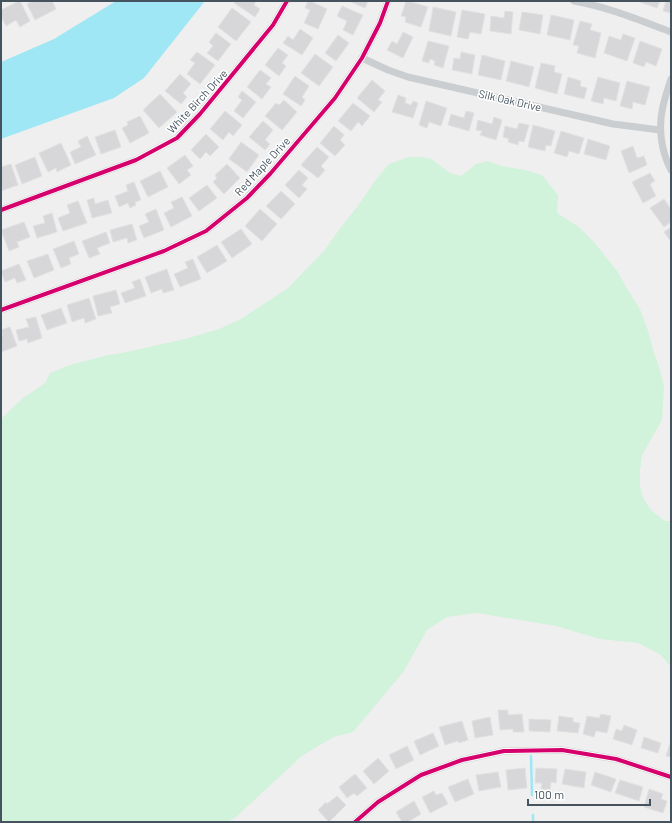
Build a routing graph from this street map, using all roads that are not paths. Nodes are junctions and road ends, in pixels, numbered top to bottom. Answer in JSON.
{"nodes":[{"id":1,"x":287,"y":1,"type":"edge"},
{"id":2,"x":388,"y":1,"type":"edge"},
{"id":3,"x":574,"y":1,"type":"edge"},
{"id":4,"x":671,"y":32,"type":"edge"},
{"id":5,"x":362,"y":58,"type":"junction"},
{"id":6,"x":671,"y":79,"type":"edge"},
{"id":7,"x":660,"y":130,"type":"junction"},
{"id":8,"x":671,"y":170,"type":"edge"},
{"id":9,"x":1,"y":210,"type":"edge"},
{"id":10,"x":1,"y":310,"type":"edge"},
{"id":11,"x":671,"y":777,"type":"edge"},
{"id":12,"x":355,"y":822,"type":"edge"}],
"edges":[{"from":1,"to":9,"type":"street","name":"White Birch Drive"},
{"from":2,"to":5,"type":"street","name":"Red Maple Drive"},
{"from":3,"to":4,"type":"street"},
{"from":5,"to":7,"type":"street","name":"Silk Oak Drive"},
{"from":5,"to":10,"type":"street","name":"Red Maple Drive"},
{"from":6,"to":7,"type":"street"},
{"from":7,"to":8,"type":"street"},
{"from":11,"to":12,"type":"street"}]}
